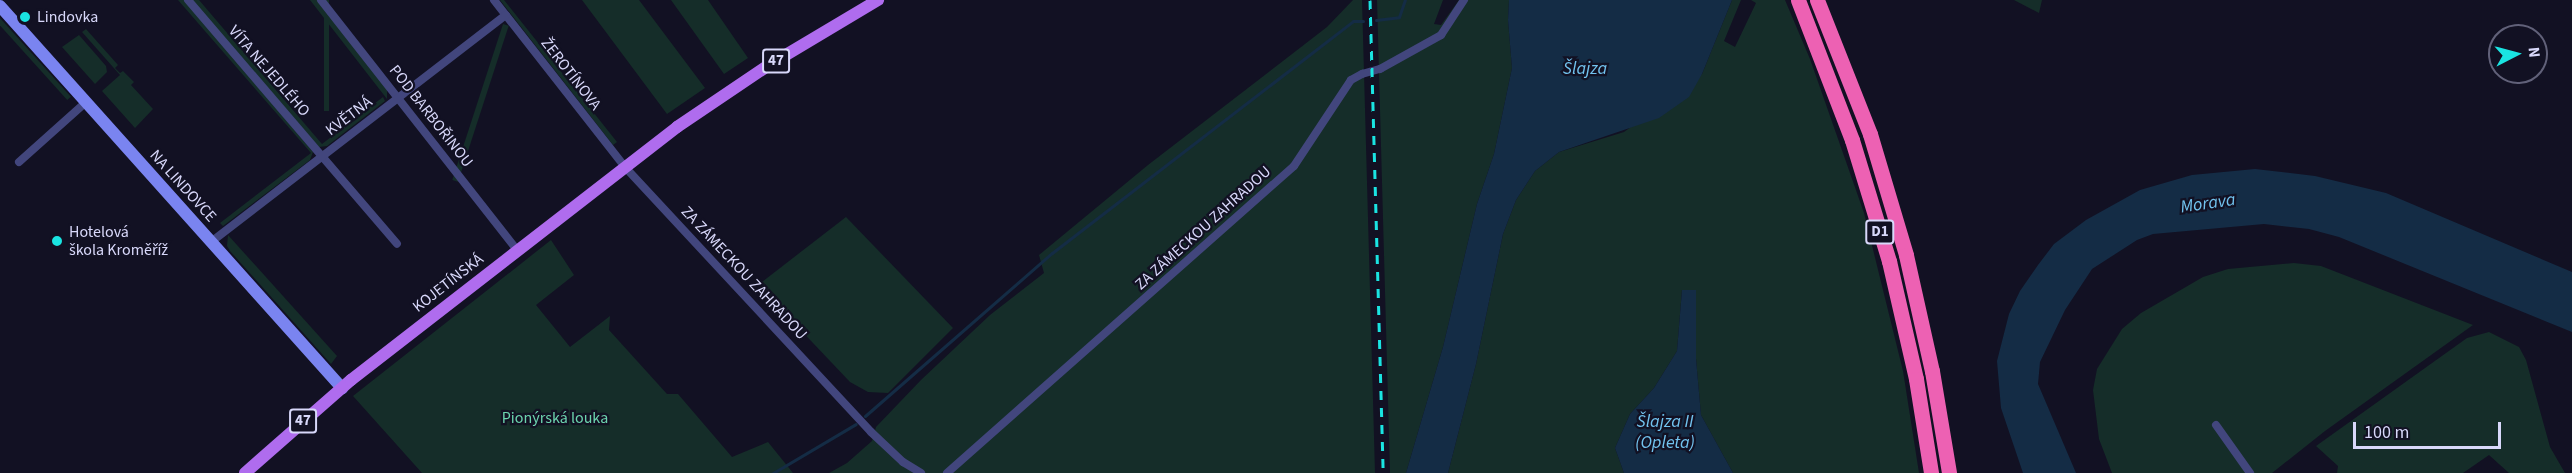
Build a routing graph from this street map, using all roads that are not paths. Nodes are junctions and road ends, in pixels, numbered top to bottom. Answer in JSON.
{"nodes":[{"id":1,"x":188,"y":0,"type":"edge"},
{"id":2,"x":321,"y":0,"type":"edge"},
{"id":3,"x":494,"y":0,"type":"edge"},
{"id":4,"x":878,"y":0,"type":"edge"},
{"id":5,"x":1464,"y":0,"type":"edge"},
{"id":6,"x":1798,"y":0,"type":"edge"},
{"id":7,"x":1817,"y":0,"type":"edge"},
{"id":8,"x":0,"y":6,"type":"edge"},
{"id":9,"x":506,"y":15,"type":"junction"},
{"id":10,"x":398,"y":98,"type":"junction"},
{"id":11,"x":86,"y":102,"type":"junction"},
{"id":12,"x":322,"y":156,"type":"junction"},
{"id":13,"x":19,"y":162,"type":"dead end"},
{"id":14,"x":624,"y":166,"type":"junction"},
{"id":15,"x":211,"y":242,"type":"junction"},
{"id":16,"x":397,"y":244,"type":"dead end"},
{"id":17,"x":517,"y":250,"type":"junction"},
{"id":18,"x":342,"y":388,"type":"junction"},
{"id":19,"x":2216,"y":425,"type":"dead end"},
{"id":20,"x":245,"y":473,"type":"edge"},
{"id":21,"x":921,"y":473,"type":"edge"},
{"id":22,"x":947,"y":473,"type":"edge"},
{"id":23,"x":1931,"y":473,"type":"edge"},
{"id":24,"x":1949,"y":473,"type":"edge"},
{"id":25,"x":2250,"y":473,"type":"edge"}],
"edges":[{"from":1,"to":12,"type":"street","name":"VÍTA NEJEDLÉHO"},
{"from":2,"to":10,"type":"street","name":"POD BARBOŘINOU"},
{"from":3,"to":9,"type":"street","name":"ŽEROTÍNOVA"},
{"from":4,"to":14,"type":"main road","name":"KOJETÍNSKÁ","number":"47"},
{"from":5,"to":22,"type":"street","name":"ZA ZÁMECKOU ZAHRADOU"},
{"from":6,"to":23,"type":"highway","number":"D1"},
{"from":7,"to":24,"type":"highway","number":"D1"},
{"from":8,"to":11,"type":"main road","name":"NA LINDOVCE"},
{"from":9,"to":10,"type":"street","name":"KVĚTNÁ"},
{"from":9,"to":14,"type":"street","name":"ŽEROTÍNOVA"},
{"from":10,"to":12,"type":"street","name":"KVĚTNÁ"},
{"from":10,"to":17,"type":"street","name":"POD BARBOŘINOU"},
{"from":11,"to":13,"type":"street"},
{"from":11,"to":15,"type":"main road","name":"NA LINDOVCE"},
{"from":12,"to":15,"type":"street","name":"KVĚTNÁ"},
{"from":12,"to":16,"type":"street","name":"VÍTA NEJEDLÉHO"},
{"from":14,"to":17,"type":"main road","name":"KOJETÍNSKÁ","number":"47"},
{"from":14,"to":21,"type":"street","name":"ZA ZÁMECKOU ZAHRADOU"},
{"from":15,"to":18,"type":"main road","name":"NA LINDOVCE"},
{"from":17,"to":18,"type":"main road","name":"KOJETÍNSKÁ","number":"47"},
{"from":18,"to":20,"type":"main road","name":"KOJETÍNSKÁ","number":"47"},
{"from":19,"to":25,"type":"street"}]}
